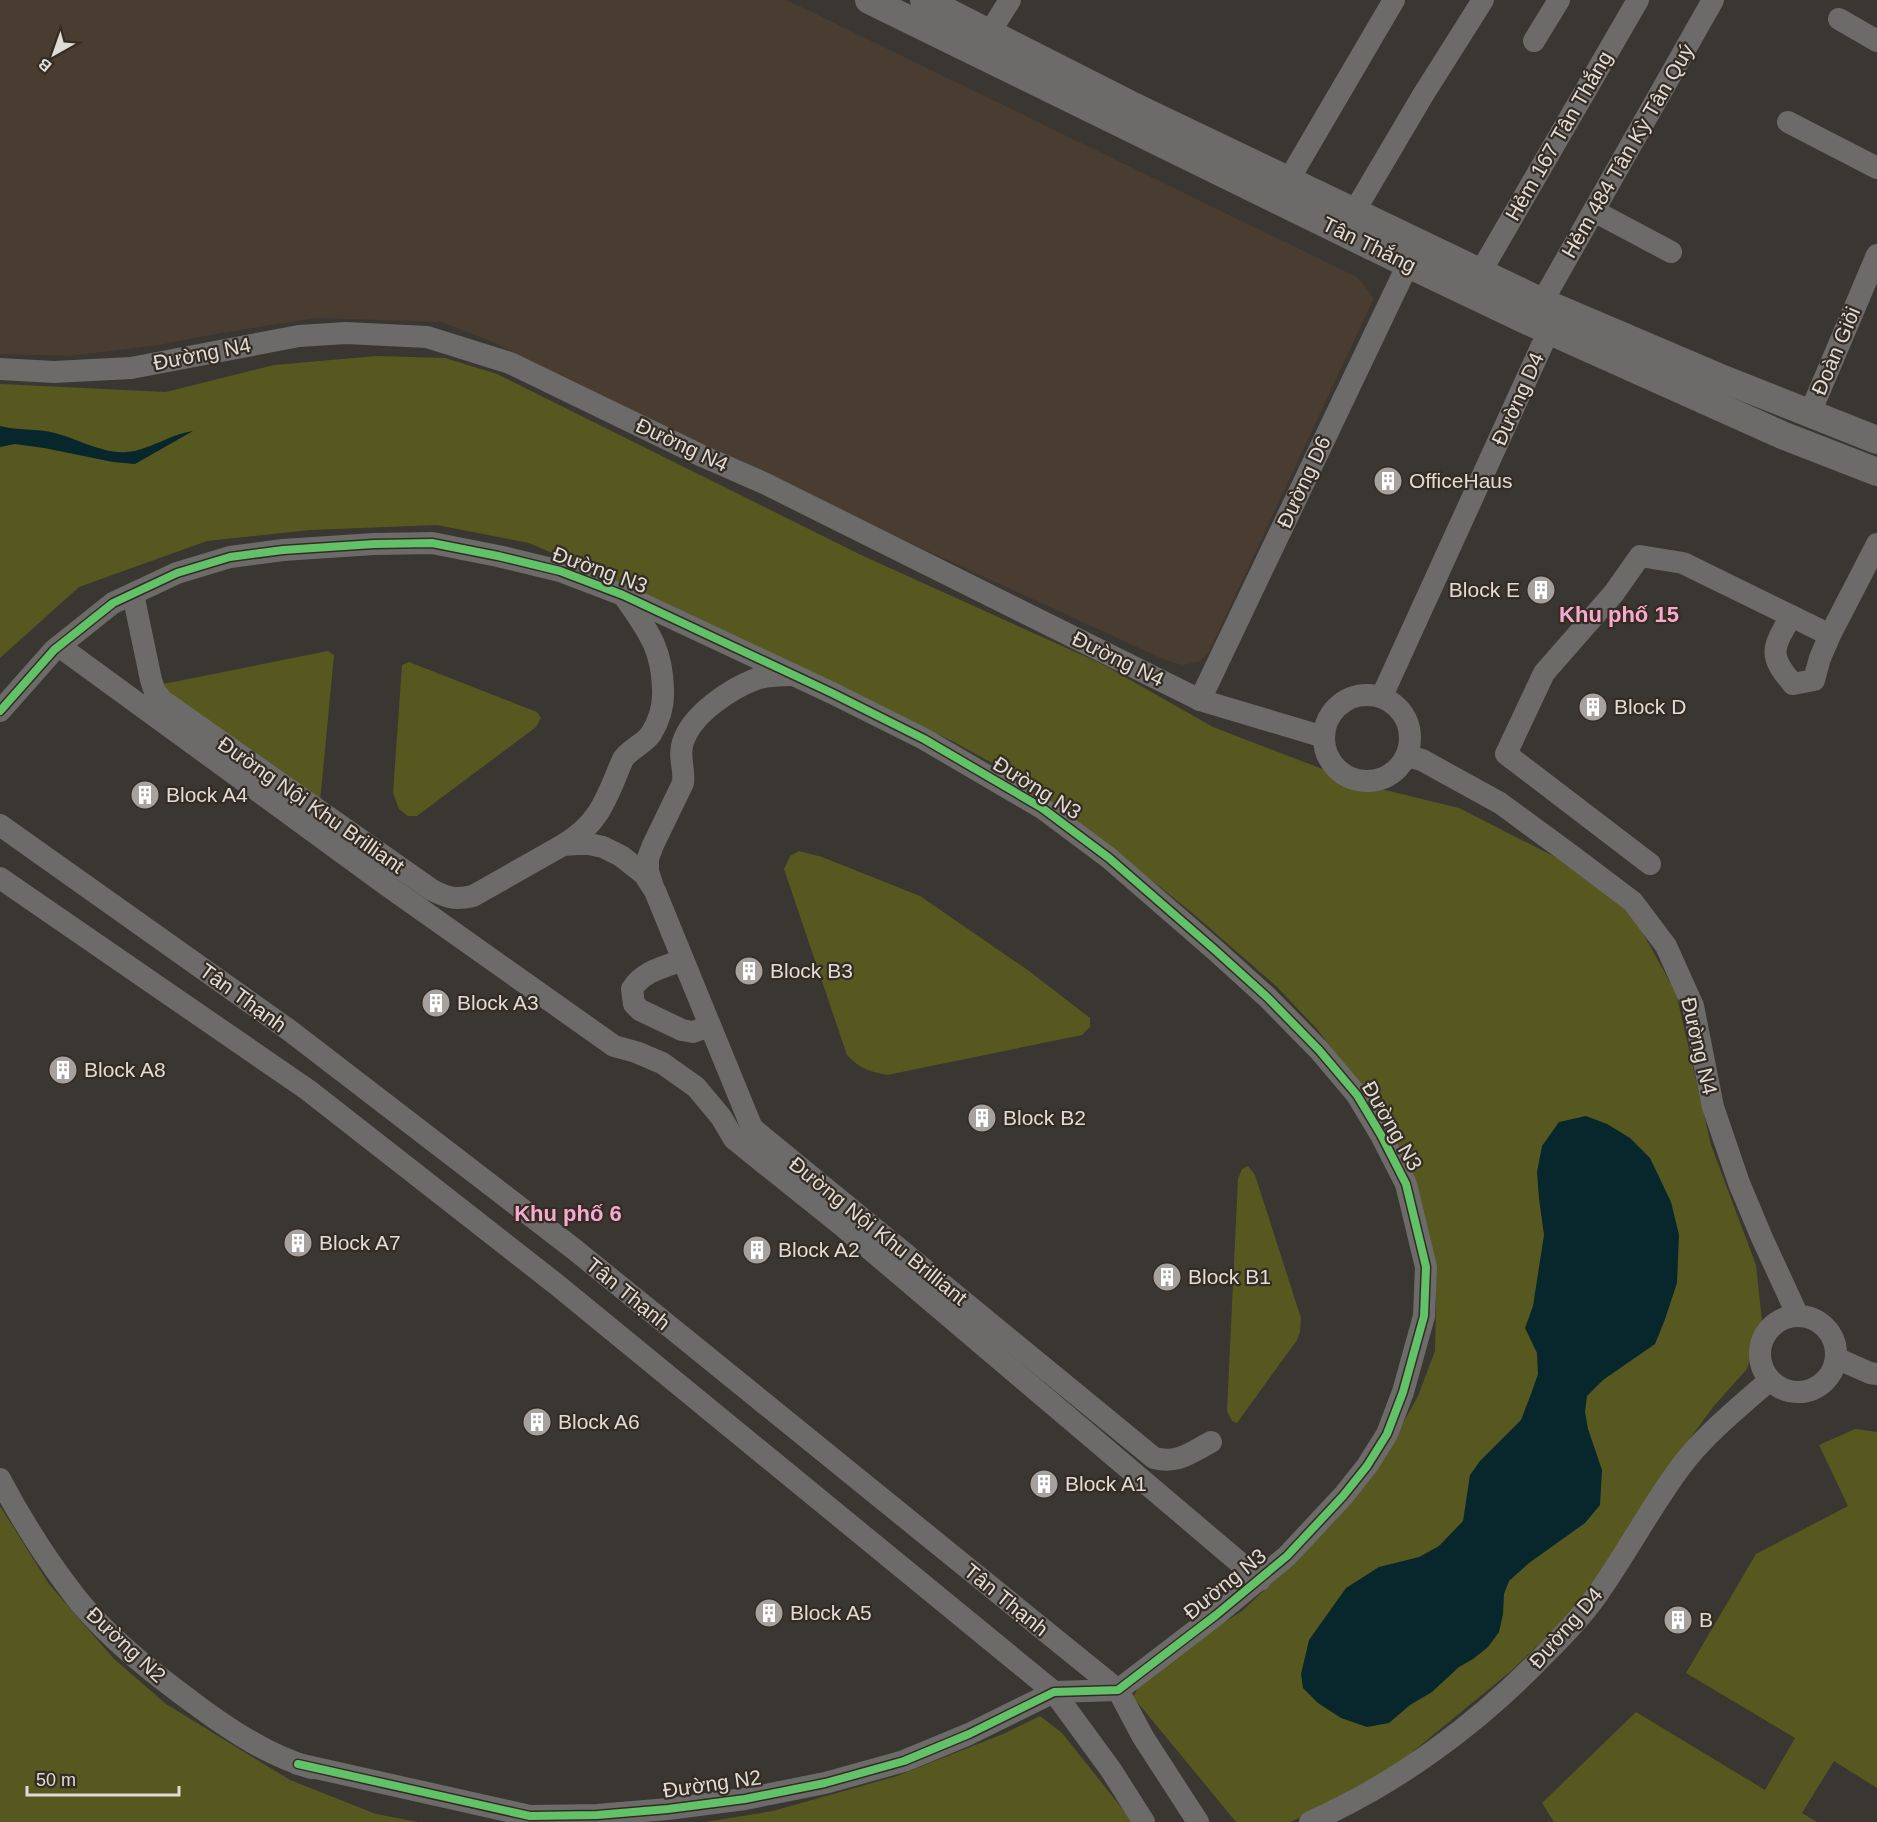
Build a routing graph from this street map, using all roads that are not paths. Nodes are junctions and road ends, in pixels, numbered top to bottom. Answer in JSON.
{"nodes":[{"id":1,"x":869,"y":0,"type":"edge"},
{"id":2,"x":924,"y":0,"type":"edge"},
{"id":3,"x":1010,"y":0,"type":"edge"},
{"id":4,"x":1394,"y":0,"type":"edge"},
{"id":5,"x":1483,"y":0,"type":"edge"},
{"id":6,"x":1558,"y":0,"type":"edge"},
{"id":7,"x":1638,"y":0,"type":"edge"},
{"id":8,"x":1713,"y":0,"type":"edge"},
{"id":9,"x":1839,"y":19,"type":"dead end"},
{"id":10,"x":990,"y":32,"type":"junction"},
{"id":11,"x":1534,"y":40,"type":"dead end"},
{"id":12,"x":1877,"y":41,"type":"edge"},
{"id":13,"x":1788,"y":122,"type":"dead end"},
{"id":14,"x":1877,"y":168,"type":"edge"},
{"id":15,"x":1288,"y":181,"type":"junction"},
{"id":16,"x":1594,"y":211,"type":"junction"},
{"id":17,"x":1354,"y":212,"type":"junction"},
{"id":18,"x":1671,"y":252,"type":"dead end"},
{"id":19,"x":1413,"y":254,"type":"junction"},
{"id":20,"x":1877,"y":255,"type":"edge"},
{"id":21,"x":1475,"y":283,"type":"junction"},
{"id":22,"x":1545,"y":316,"type":"junction"},
{"id":23,"x":0,"y":369,"type":"edge"},
{"id":24,"x":1810,"y":413,"type":"junction"},
{"id":25,"x":1877,"y":440,"type":"edge"},
{"id":26,"x":1877,"y":472,"type":"edge"},
{"id":27,"x":1877,"y":544,"type":"edge"},
{"id":28,"x":133,"y":594,"type":"junction"},
{"id":29,"x":623,"y":595,"type":"junction"},
{"id":30,"x":1791,"y":616,"type":"junction"},
{"id":31,"x":1830,"y":635,"type":"junction"},
{"id":32,"x":59,"y":645,"type":"junction"},
{"id":33,"x":794,"y":675,"type":"junction"},
{"id":34,"x":1382,"y":696,"type":"junction"},
{"id":35,"x":1200,"y":700,"type":"junction"},
{"id":36,"x":0,"y":711,"type":"edge"},
{"id":37,"x":1324,"y":737,"type":"junction"},
{"id":38,"x":641,"y":743,"type":"junction"},
{"id":39,"x":1407,"y":756,"type":"junction"},
{"id":40,"x":682,"y":764,"type":"junction"},
{"id":41,"x":595,"y":818,"type":"junction"},
{"id":42,"x":0,"y":825,"type":"edge"},
{"id":43,"x":563,"y":845,"type":"junction"},
{"id":44,"x":603,"y":847,"type":"junction"},
{"id":45,"x":650,"y":852,"type":"junction"},
{"id":46,"x":628,"y":861,"type":"junction"},
{"id":47,"x":1650,"y":864,"type":"dead end"},
{"id":48,"x":0,"y":878,"type":"edge"},
{"id":49,"x":655,"y":891,"type":"junction"},
{"id":50,"x":683,"y":960,"type":"junction"},
{"id":51,"x":710,"y":1026,"type":"junction"},
{"id":52,"x":1798,"y":1316,"type":"junction"},
{"id":53,"x":1836,"y":1358,"type":"junction"},
{"id":54,"x":1877,"y":1374,"type":"edge"},
{"id":55,"x":1770,"y":1380,"type":"junction"},
{"id":56,"x":1211,"y":1442,"type":"dead end"},
{"id":57,"x":0,"y":1479,"type":"edge"},
{"id":58,"x":1260,"y":1580,"type":"junction"},
{"id":59,"x":1118,"y":1690,"type":"junction"},
{"id":60,"x":1054,"y":1692,"type":"junction"},
{"id":61,"x":1144,"y":1822,"type":"edge"},
{"id":62,"x":1198,"y":1822,"type":"edge"},
{"id":63,"x":1310,"y":1822,"type":"edge"}],
"edges":[{"from":1,"to":19,"type":"street","name":"Tân Thắng"},
{"from":2,"to":10,"type":"street","name":"Tân Thắng"},
{"from":3,"to":10,"type":"street"},
{"from":4,"to":15,"type":"street"},
{"from":5,"to":17,"type":"street"},
{"from":6,"to":11,"type":"street"},
{"from":7,"to":21,"type":"street","name":"Hẻm 167 Tân Thắng"},
{"from":8,"to":16,"type":"street","name":"Hẻm 484 Tân Kỳ Tân Quý"},
{"from":9,"to":12,"type":"street"},
{"from":10,"to":15,"type":"street","name":"Tân Thắng"},
{"from":13,"to":14,"type":"street"},
{"from":15,"to":17,"type":"street","name":"Tân Thắng"},
{"from":16,"to":18,"type":"street"},
{"from":16,"to":22,"type":"street","name":"Hẻm 484 Tân Kỳ Tân Quý"},
{"from":17,"to":19,"type":"street","name":"Tân Thắng"},
{"from":19,"to":21,"type":"street","name":"Tân Thắng"},
{"from":19,"to":35,"type":"street","name":"Đường D6"},
{"from":20,"to":24,"type":"street","name":"Đoàn Giỏi"},
{"from":21,"to":22,"type":"street","name":"Tân Thắng"},
{"from":22,"to":24,"type":"street","name":"Tân Thắng"},
{"from":22,"to":26,"type":"street","name":"Tân Thắng"},
{"from":22,"to":34,"type":"street","name":"Đường D4"},
{"from":23,"to":35,"type":"street","name":"Đường N4"},
{"from":24,"to":25,"type":"street","name":"Tân Thắng"},
{"from":27,"to":31,"type":"street"},
{"from":28,"to":29,"type":"street","name":"Đường N3"},
{"from":28,"to":32,"type":"street","name":"Đường N3"},
{"from":28,"to":43,"type":"street","name":"Đường Nội Khu Brilliant"},
{"from":29,"to":33,"type":"street","name":"Đường N3"},
{"from":29,"to":38,"type":"street","name":"Đường Nội Khu Brilliant"},
{"from":30,"to":31,"type":"street"},
{"from":30,"to":31,"type":"street"},
{"from":30,"to":47,"type":"street"},
{"from":32,"to":36,"type":"street","name":"Đường N3"},
{"from":32,"to":58,"type":"street"},
{"from":33,"to":40,"type":"street","name":"Đường Nội Khu Brilliant"},
{"from":33,"to":58,"type":"street","name":"Đường N3"},
{"from":34,"to":37,"type":"street"},
{"from":34,"to":39,"type":"street"},
{"from":35,"to":37,"type":"street","name":"Đường N4"},
{"from":37,"to":39,"type":"street"},
{"from":38,"to":40,"type":"street"},
{"from":38,"to":41,"type":"street","name":"Đường Nội Khu Brilliant"},
{"from":39,"to":52,"type":"street","name":"Đường N4"},
{"from":40,"to":45,"type":"street","name":"Đường Nội Khu Brilliant"},
{"from":41,"to":43,"type":"street","name":"Đường Nội Khu Brilliant"},
{"from":41,"to":44,"type":"street"},
{"from":42,"to":59,"type":"street","name":"Tân Thạnh"},
{"from":43,"to":44,"type":"street","name":"Đường Nội Khu Brilliant"},
{"from":44,"to":46,"type":"street","name":"Đường Nội Khu Brilliant"},
{"from":45,"to":46,"type":"street"},
{"from":45,"to":49,"type":"street","name":"Đường Nội Khu Brilliant"},
{"from":46,"to":49,"type":"street","name":"Đường Nội Khu Brilliant"},
{"from":48,"to":60,"type":"street","name":"Tân Thạnh"},
{"from":49,"to":50,"type":"street","name":"Đường Nội Khu Brilliant"},
{"from":50,"to":51,"type":"street","name":"Đường Nội Khu Brilliant"},
{"from":50,"to":51,"type":"street"},
{"from":51,"to":56,"type":"street","name":"Đường Nội Khu Brilliant"},
{"from":52,"to":53,"type":"street"},
{"from":52,"to":55,"type":"street"},
{"from":53,"to":54,"type":"street"},
{"from":53,"to":55,"type":"street"},
{"from":55,"to":63,"type":"street","name":"Đường D4"},
{"from":57,"to":60,"type":"street","name":"Đường N2"},
{"from":58,"to":59,"type":"street","name":"Đường N3"},
{"from":59,"to":60,"type":"street","name":"Đường N2"},
{"from":59,"to":62,"type":"street","name":"Tân Thạnh"},
{"from":60,"to":61,"type":"street","name":"Tân Thạnh"}]}
